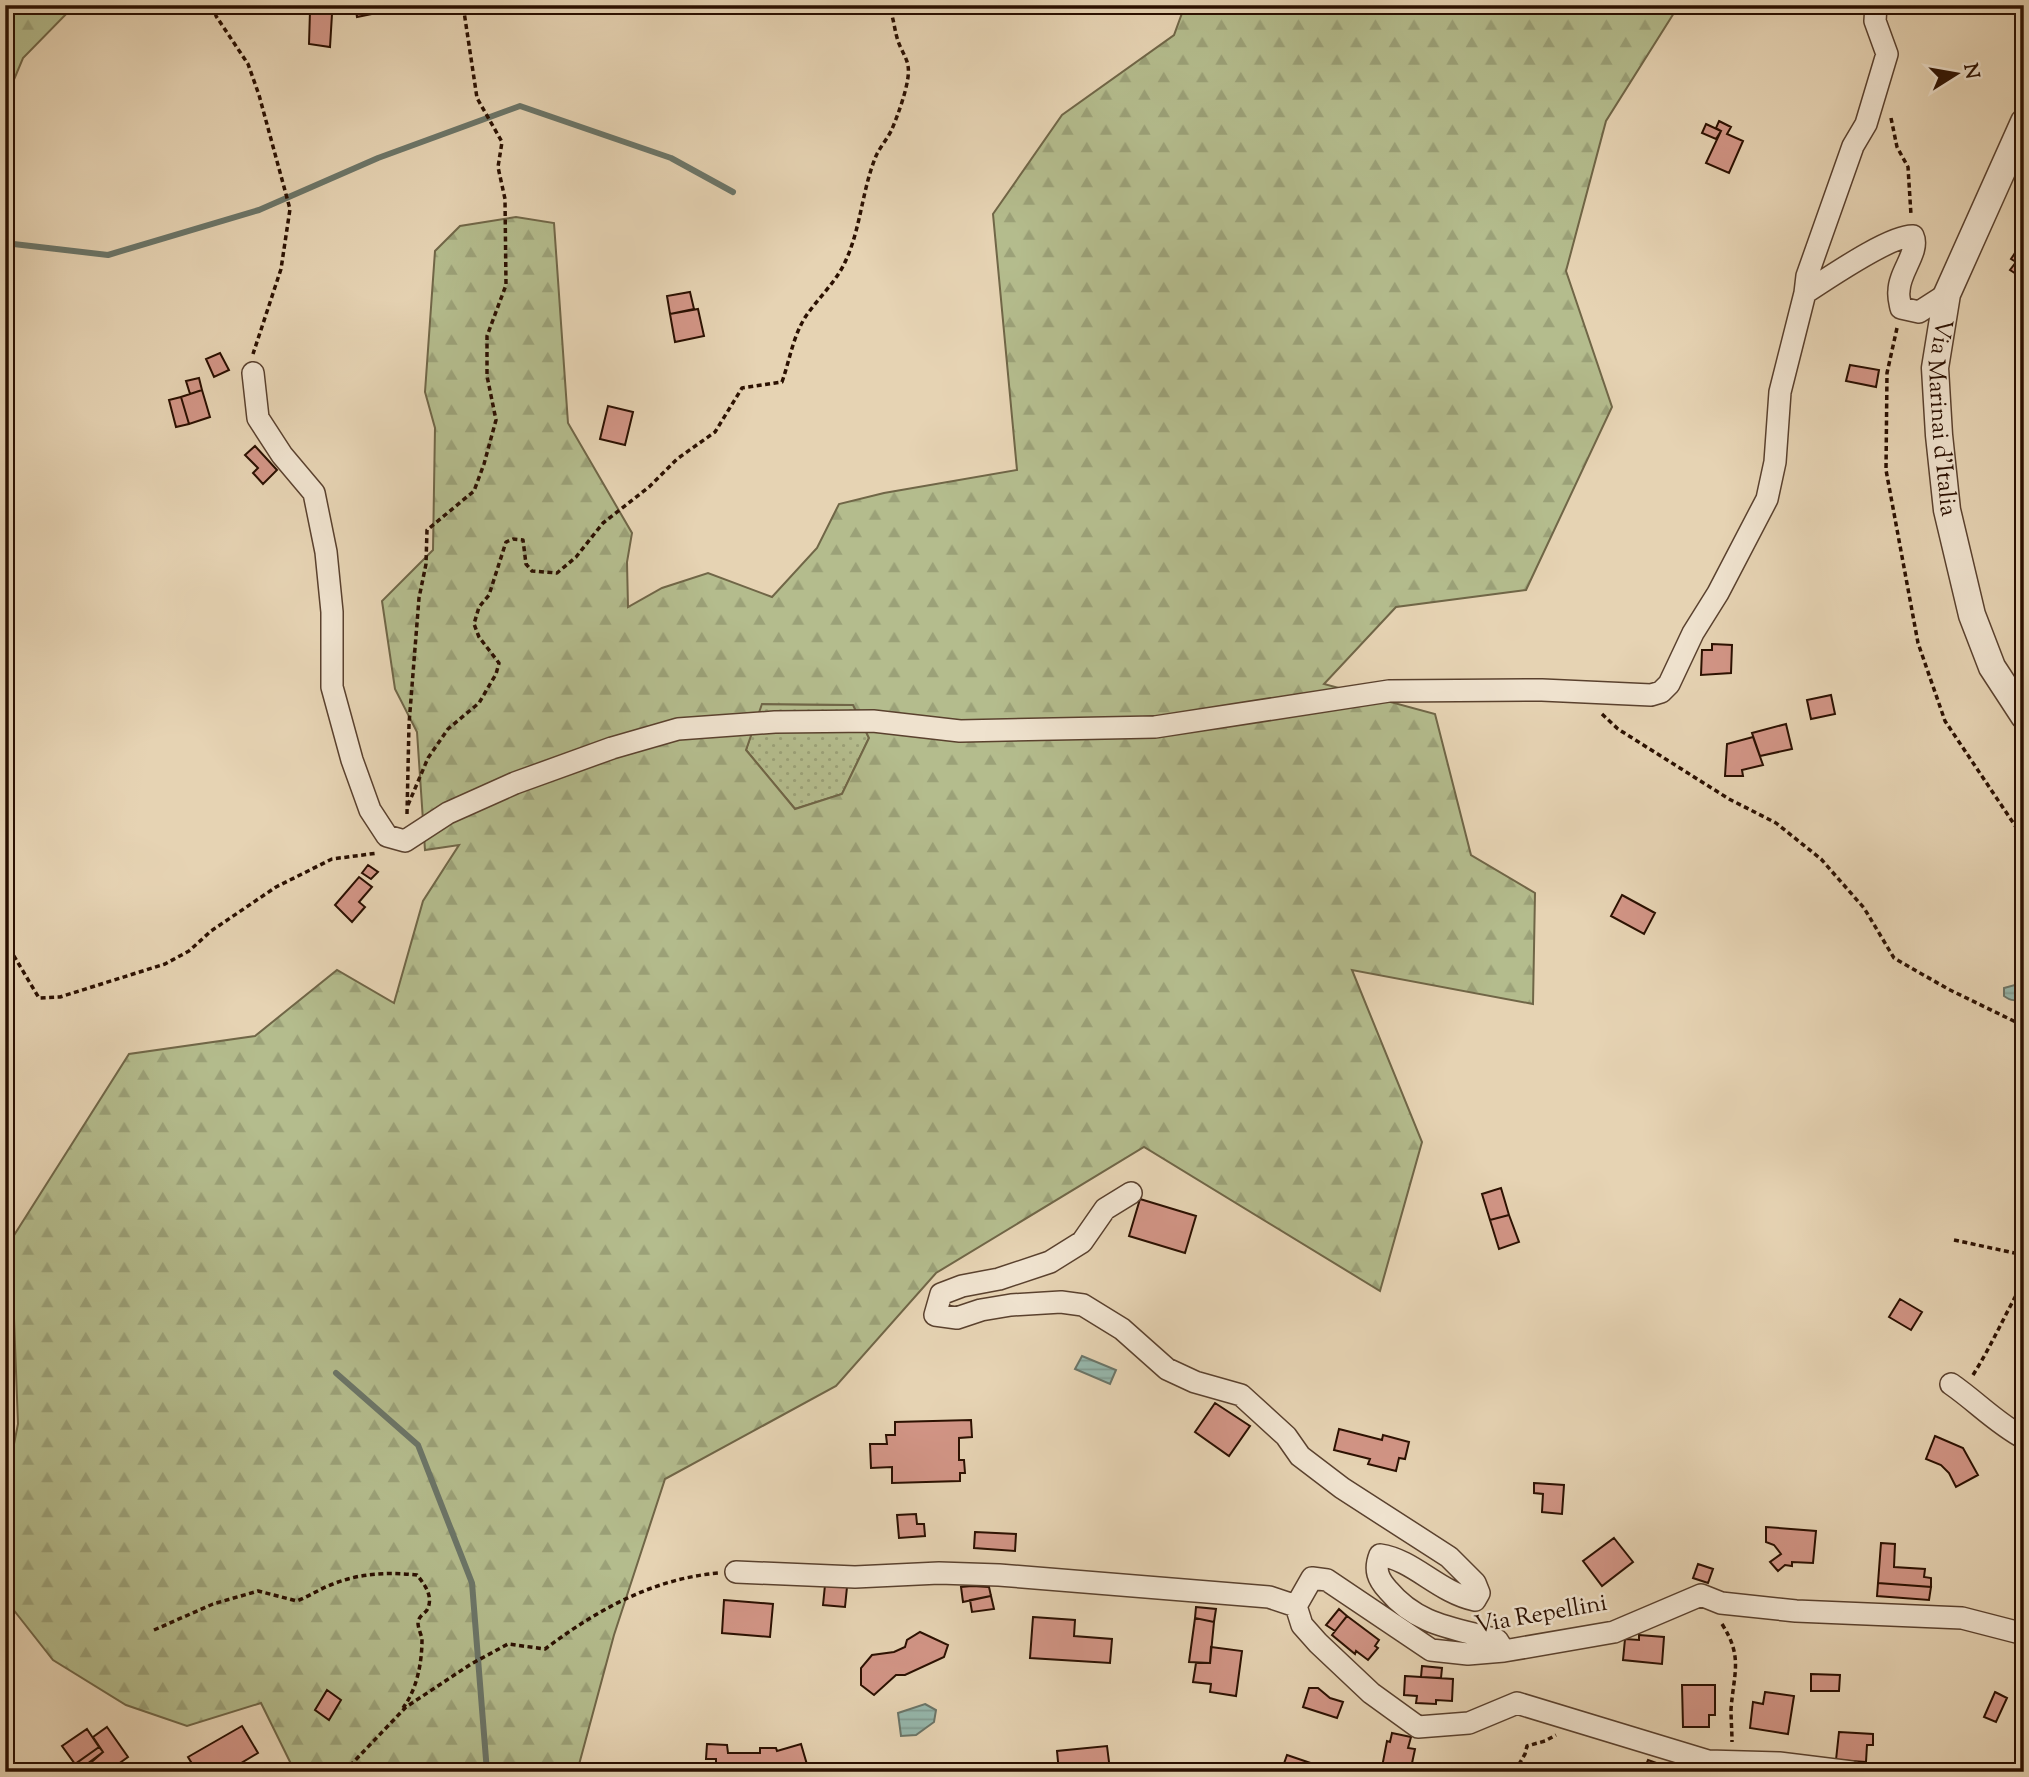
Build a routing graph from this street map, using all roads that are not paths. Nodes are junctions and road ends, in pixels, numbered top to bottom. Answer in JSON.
{"nodes":[{"id":1,"x":1876,"y":5,"type":"edge"},
{"id":2,"x":2024,"y":122,"type":"edge"},
{"id":3,"x":1805,"y":293,"type":"junction"},
{"id":4,"x":1947,"y":295,"type":"junction"},
{"id":5,"x":253,"y":373,"type":"road end"},
{"id":6,"x":2024,"y":716,"type":"edge"},
{"id":7,"x":1131,"y":1193,"type":"dead end"},
{"id":8,"x":1957,"y":1388,"type":"road end"},
{"id":9,"x":2024,"y":1438,"type":"edge"},
{"id":10,"x":736,"y":1572,"type":"road end"},
{"id":11,"x":1296,"y":1606,"type":"junction"},
{"id":12,"x":2024,"y":1634,"type":"edge"},
{"id":13,"x":1504,"y":1651,"type":"junction"},
{"id":14,"x":1852,"y":1772,"type":"edge"}],
"edges":[{"from":1,"to":3,"type":"street"},
{"from":2,"to":4,"type":"street","name":"Via Marinai d'Italia"},
{"from":3,"to":4,"type":"street"},
{"from":3,"to":5,"type":"street"},
{"from":4,"to":6,"type":"street","name":"Via Marinai d'Italia"},
{"from":7,"to":13,"type":"street"},
{"from":8,"to":9,"type":"street"},
{"from":10,"to":11,"type":"street"},
{"from":11,"to":13,"type":"street","name":"Via Repellini"},
{"from":11,"to":14,"type":"street"},
{"from":12,"to":13,"type":"street","name":"Via Repellini"}]}
